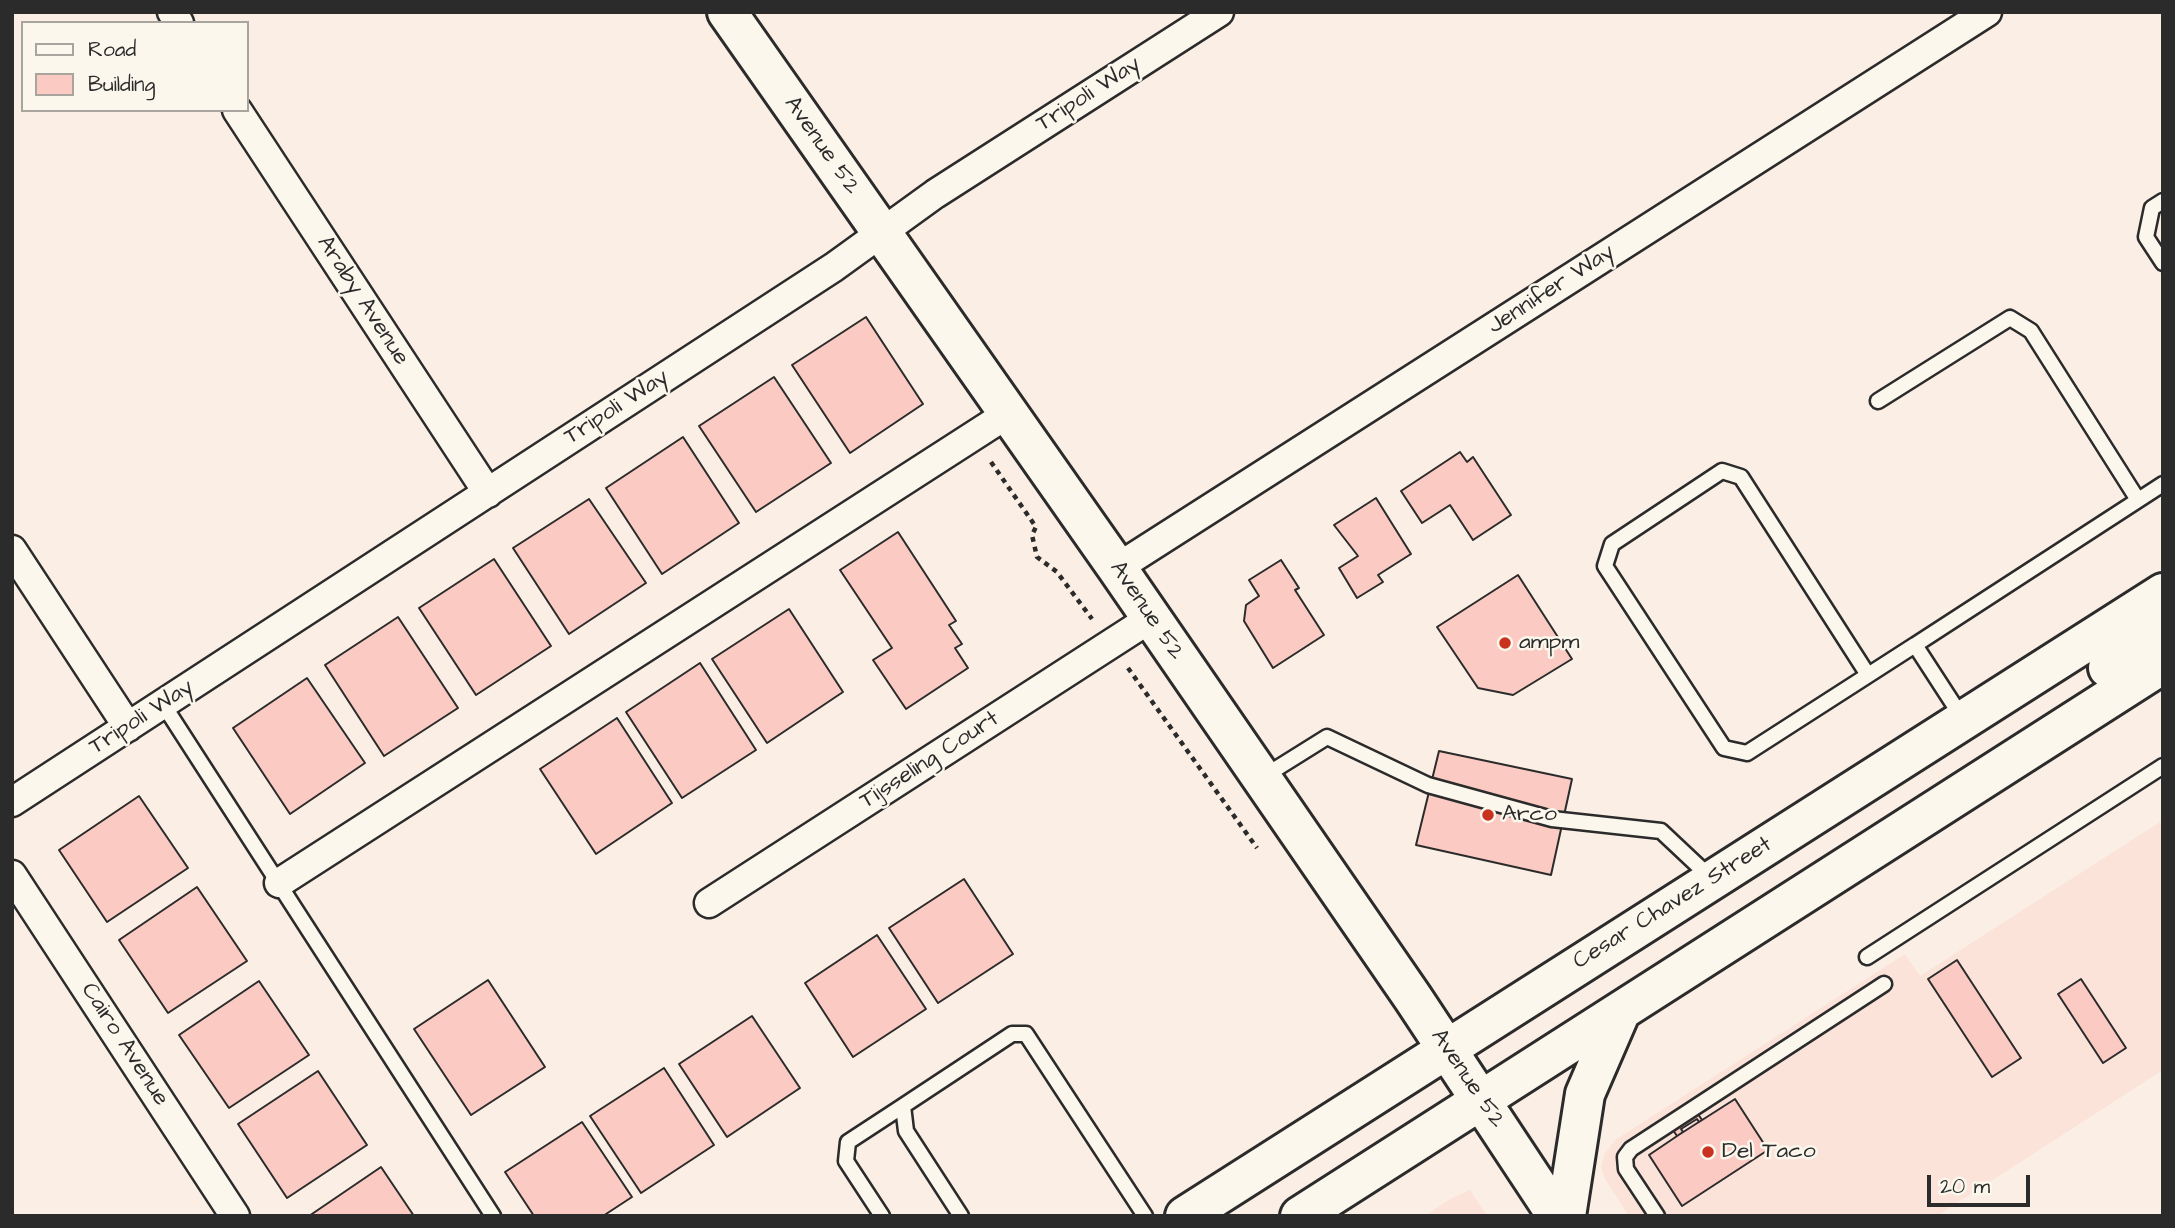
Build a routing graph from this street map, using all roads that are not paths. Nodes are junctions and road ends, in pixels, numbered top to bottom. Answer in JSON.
{"nodes":[{"id":1,"x":727,"y":12,"type":"edge"},
{"id":2,"x":1220,"y":12,"type":"edge"},
{"id":3,"x":1987,"y":12,"type":"edge"},
{"id":4,"x":237,"y":112,"type":"edge"},
{"id":5,"x":2163,"y":201,"type":"edge"},
{"id":6,"x":883,"y":232,"type":"junction"},
{"id":7,"x":2163,"y":263,"type":"edge"},
{"id":8,"x":1878,"y":401,"type":"dead end"},
{"id":9,"x":1009,"y":413,"type":"junction"},
{"id":10,"x":2163,"y":484,"type":"edge"},
{"id":11,"x":488,"y":493,"type":"junction"},
{"id":12,"x":2138,"y":500,"type":"junction"},
{"id":13,"x":12,"y":550,"type":"edge"},
{"id":14,"x":1117,"y":568,"type":"junction"},
{"id":15,"x":2163,"y":593,"type":"edge"},
{"id":16,"x":1151,"y":618,"type":"junction"},
{"id":17,"x":2163,"y":632,"type":"edge"},
{"id":18,"x":1915,"y":645,"type":"junction"},
{"id":19,"x":2163,"y":664,"type":"edge"},
{"id":20,"x":1868,"y":675,"type":"junction"},
{"id":21,"x":163,"y":704,"type":"junction"},
{"id":22,"x":1963,"y":720,"type":"junction"},
{"id":23,"x":128,"y":727,"type":"junction"},
{"id":24,"x":2031,"y":748,"type":"junction"},
{"id":25,"x":2163,"y":766,"type":"edge"},
{"id":26,"x":1261,"y":778,"type":"junction"},
{"id":27,"x":12,"y":802,"type":"edge"},
{"id":28,"x":12,"y":875,"type":"edge"},
{"id":29,"x":1712,"y":879,"type":"junction"},
{"id":30,"x":279,"y":883,"type":"junction"},
{"id":31,"x":709,"y":902,"type":"dead end"},
{"id":32,"x":1867,"y":957,"type":"dead end"},
{"id":33,"x":1884,"y":984,"type":"dead end"},
{"id":34,"x":1621,"y":1011,"type":"junction"},
{"id":35,"x":1446,"y":1048,"type":"junction"},
{"id":36,"x":1481,"y":1100,"type":"junction"},
{"id":37,"x":903,"y":1106,"type":"junction"},
{"id":38,"x":235,"y":1216,"type":"edge"},
{"id":39,"x":493,"y":1216,"type":"edge"},
{"id":40,"x":882,"y":1216,"type":"edge"},
{"id":41,"x":961,"y":1216,"type":"edge"},
{"id":42,"x":1145,"y":1216,"type":"edge"},
{"id":43,"x":1185,"y":1216,"type":"edge"},
{"id":44,"x":1300,"y":1216,"type":"edge"},
{"id":45,"x":1557,"y":1216,"type":"edge"},
{"id":46,"x":1566,"y":1216,"type":"edge"},
{"id":47,"x":1657,"y":1216,"type":"edge"}],
"edges":[{"from":1,"to":6,"type":"main road","name":"Avenue 52"},
{"from":2,"to":6,"type":"street","name":"Tripoli Way"},
{"from":3,"to":14,"type":"street","name":"Jennifer Way"},
{"from":4,"to":11,"type":"street","name":"Araby Avenue"},
{"from":5,"to":7,"type":"lane"},
{"from":6,"to":9,"type":"main road","name":"Avenue 52"},
{"from":6,"to":11,"type":"street","name":"Tripoli Way"},
{"from":8,"to":12,"type":"lane"},
{"from":9,"to":14,"type":"main road","name":"Avenue 52"},
{"from":9,"to":30,"type":"street"},
{"from":10,"to":12,"type":"lane"},
{"from":11,"to":21,"type":"street","name":"Tripoli Way"},
{"from":12,"to":18,"type":"lane"},
{"from":13,"to":23,"type":"street"},
{"from":14,"to":16,"type":"main road","name":"Avenue 52"},
{"from":15,"to":22,"type":"main road","name":"Cesar Chavez Street"},
{"from":16,"to":26,"type":"main road","name":"Avenue 52"},
{"from":16,"to":31,"type":"street","name":"Tijsseling Court"},
{"from":17,"to":24,"type":"main road"},
{"from":18,"to":20,"type":"lane"},
{"from":18,"to":22,"type":"lane"},
{"from":19,"to":24,"type":"main road"},
{"from":20,"to":20,"type":"lane"},
{"from":21,"to":23,"type":"street","name":"Tripoli Way"},
{"from":21,"to":30,"type":"lane"},
{"from":22,"to":29,"type":"main road","name":"Cesar Chavez Street"},
{"from":23,"to":27,"type":"street","name":"Tripoli Way"},
{"from":24,"to":34,"type":"main road"},
{"from":25,"to":32,"type":"lane"},
{"from":26,"to":29,"type":"lane"},
{"from":26,"to":35,"type":"main road","name":"Avenue 52"},
{"from":28,"to":38,"type":"street","name":"Cairo Avenue"},
{"from":29,"to":35,"type":"main road","name":"Cesar Chavez Street"},
{"from":30,"to":39,"type":"lane"},
{"from":33,"to":47,"type":"lane"},
{"from":34,"to":36,"type":"main road"},
{"from":34,"to":46,"type":"main road"},
{"from":35,"to":36,"type":"main road","name":"Avenue 52"},
{"from":35,"to":43,"type":"main road","name":"Cesar Chavez Street"},
{"from":36,"to":44,"type":"main road"},
{"from":36,"to":45,"type":"main road","name":"Avenue 52"},
{"from":37,"to":40,"type":"lane"},
{"from":37,"to":41,"type":"lane"},
{"from":37,"to":42,"type":"lane"}]}
